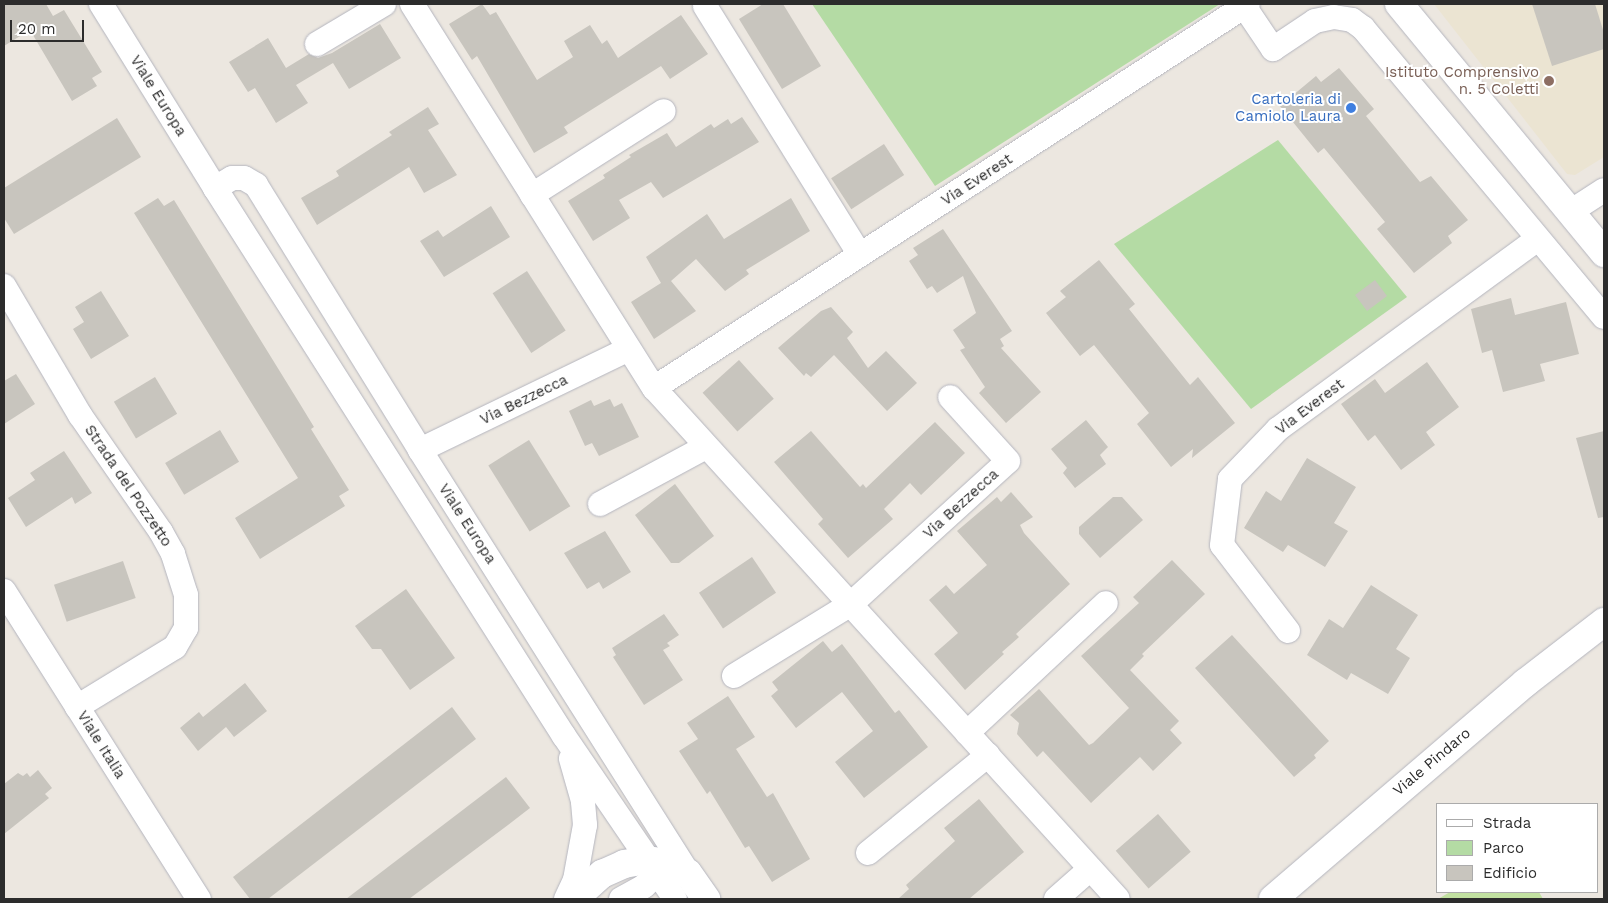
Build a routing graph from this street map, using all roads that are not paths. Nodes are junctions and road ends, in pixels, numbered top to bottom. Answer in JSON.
{"nodes":[{"id":1,"x":101,"y":4,"type":"edge"},
{"id":2,"x":384,"y":4,"type":"edge"},
{"id":3,"x":1399,"y":4,"type":"edge"},
{"id":4,"x":414,"y":5,"type":"edge"},
{"id":5,"x":1246,"y":5,"type":"edge"},
{"id":6,"x":705,"y":6,"type":"dead end"},
{"id":7,"x":317,"y":44,"type":"dead end"},
{"id":8,"x":664,"y":111,"type":"dead end"},
{"id":9,"x":215,"y":188,"type":"junction"},
{"id":10,"x":1604,"y":190,"type":"edge"},
{"id":11,"x":532,"y":195,"type":"junction"},
{"id":12,"x":1570,"y":212,"type":"junction"},
{"id":13,"x":1538,"y":238,"type":"junction"},
{"id":14,"x":1604,"y":253,"type":"edge"},
{"id":15,"x":860,"y":254,"type":"junction"},
{"id":16,"x":4,"y":286,"type":"edge"},
{"id":17,"x":1604,"y":317,"type":"edge"},
{"id":18,"x":628,"y":350,"type":"junction"},
{"id":19,"x":654,"y":388,"type":"junction"},
{"id":20,"x":950,"y":398,"type":"dead end"},
{"id":21,"x":706,"y":447,"type":"junction"},
{"id":22,"x":420,"y":450,"type":"junction"},
{"id":23,"x":600,"y":504,"type":"dead end"},
{"id":24,"x":4,"y":591,"type":"edge"},
{"id":25,"x":1106,"y":603,"type":"dead end"},
{"id":26,"x":851,"y":604,"type":"junction"},
{"id":27,"x":1601,"y":625,"type":"edge"},
{"id":28,"x":1288,"y":631,"type":"dead end"},
{"id":29,"x":734,"y":676,"type":"dead end"},
{"id":30,"x":76,"y":707,"type":"junction"},
{"id":31,"x":967,"y":732,"type":"junction"},
{"id":32,"x":564,"y":736,"type":"junction"},
{"id":33,"x":988,"y":755,"type":"junction"},
{"id":34,"x":868,"y":852,"type":"dead end"},
{"id":35,"x":665,"y":862,"type":"junction"},
{"id":36,"x":1090,"y":868,"type":"junction"},
{"id":37,"x":199,"y":899,"type":"edge"},
{"id":38,"x":566,"y":899,"type":"edge"},
{"id":39,"x":574,"y":899,"type":"edge"},
{"id":40,"x":621,"y":899,"type":"edge"},
{"id":41,"x":675,"y":899,"type":"edge"},
{"id":42,"x":706,"y":899,"type":"edge"},
{"id":43,"x":1056,"y":899,"type":"edge"},
{"id":44,"x":1118,"y":899,"type":"edge"},
{"id":45,"x":1273,"y":899,"type":"edge"}],
"edges":[{"from":1,"to":9,"type":"street","name":"Viale Europa"},
{"from":2,"to":7,"type":"street"},
{"from":3,"to":12,"type":"street"},
{"from":4,"to":11,"type":"street"},
{"from":5,"to":13,"type":"street","name":"Via Everest"},
{"from":5,"to":15,"type":"street","name":"Via Everest"},
{"from":6,"to":15,"type":"street"},
{"from":8,"to":11,"type":"street"},
{"from":9,"to":22,"type":"street","name":"Viale Europa"},
{"from":9,"to":32,"type":"street","name":"Viale Europa"},
{"from":10,"to":12,"type":"street"},
{"from":11,"to":18,"type":"street"},
{"from":12,"to":14,"type":"street"},
{"from":13,"to":17,"type":"street","name":"Via Everest"},
{"from":13,"to":28,"type":"street","name":"Via Everest"},
{"from":15,"to":19,"type":"street","name":"Via Everest"},
{"from":16,"to":30,"type":"street","name":"Strada del Pozzetto"},
{"from":18,"to":19,"type":"street"},
{"from":18,"to":22,"type":"street","name":"Via Bezzecca"},
{"from":19,"to":21,"type":"street"},
{"from":20,"to":26,"type":"street","name":"Via Bezzecca"},
{"from":21,"to":23,"type":"street"},
{"from":21,"to":26,"type":"street"},
{"from":22,"to":35,"type":"street","name":"Viale Europa"},
{"from":24,"to":30,"type":"street","name":"Viale Italia"},
{"from":25,"to":31,"type":"street"},
{"from":26,"to":29,"type":"street","name":"Via Bezzecca"},
{"from":26,"to":31,"type":"street"},
{"from":27,"to":45,"type":"street","name":"Viale Pindaro"},
{"from":30,"to":37,"type":"street","name":"Viale Italia"},
{"from":31,"to":33,"type":"street"},
{"from":32,"to":35,"type":"street","name":"Viale Europa"},
{"from":32,"to":38,"type":"street"},
{"from":33,"to":34,"type":"street"},
{"from":33,"to":36,"type":"street"},
{"from":35,"to":39,"type":"street"},
{"from":35,"to":40,"type":"street"},
{"from":35,"to":41,"type":"street","name":"Viale Europa"},
{"from":35,"to":42,"type":"street","name":"Viale Europa"},
{"from":36,"to":43,"type":"street"},
{"from":36,"to":44,"type":"street"}]}
